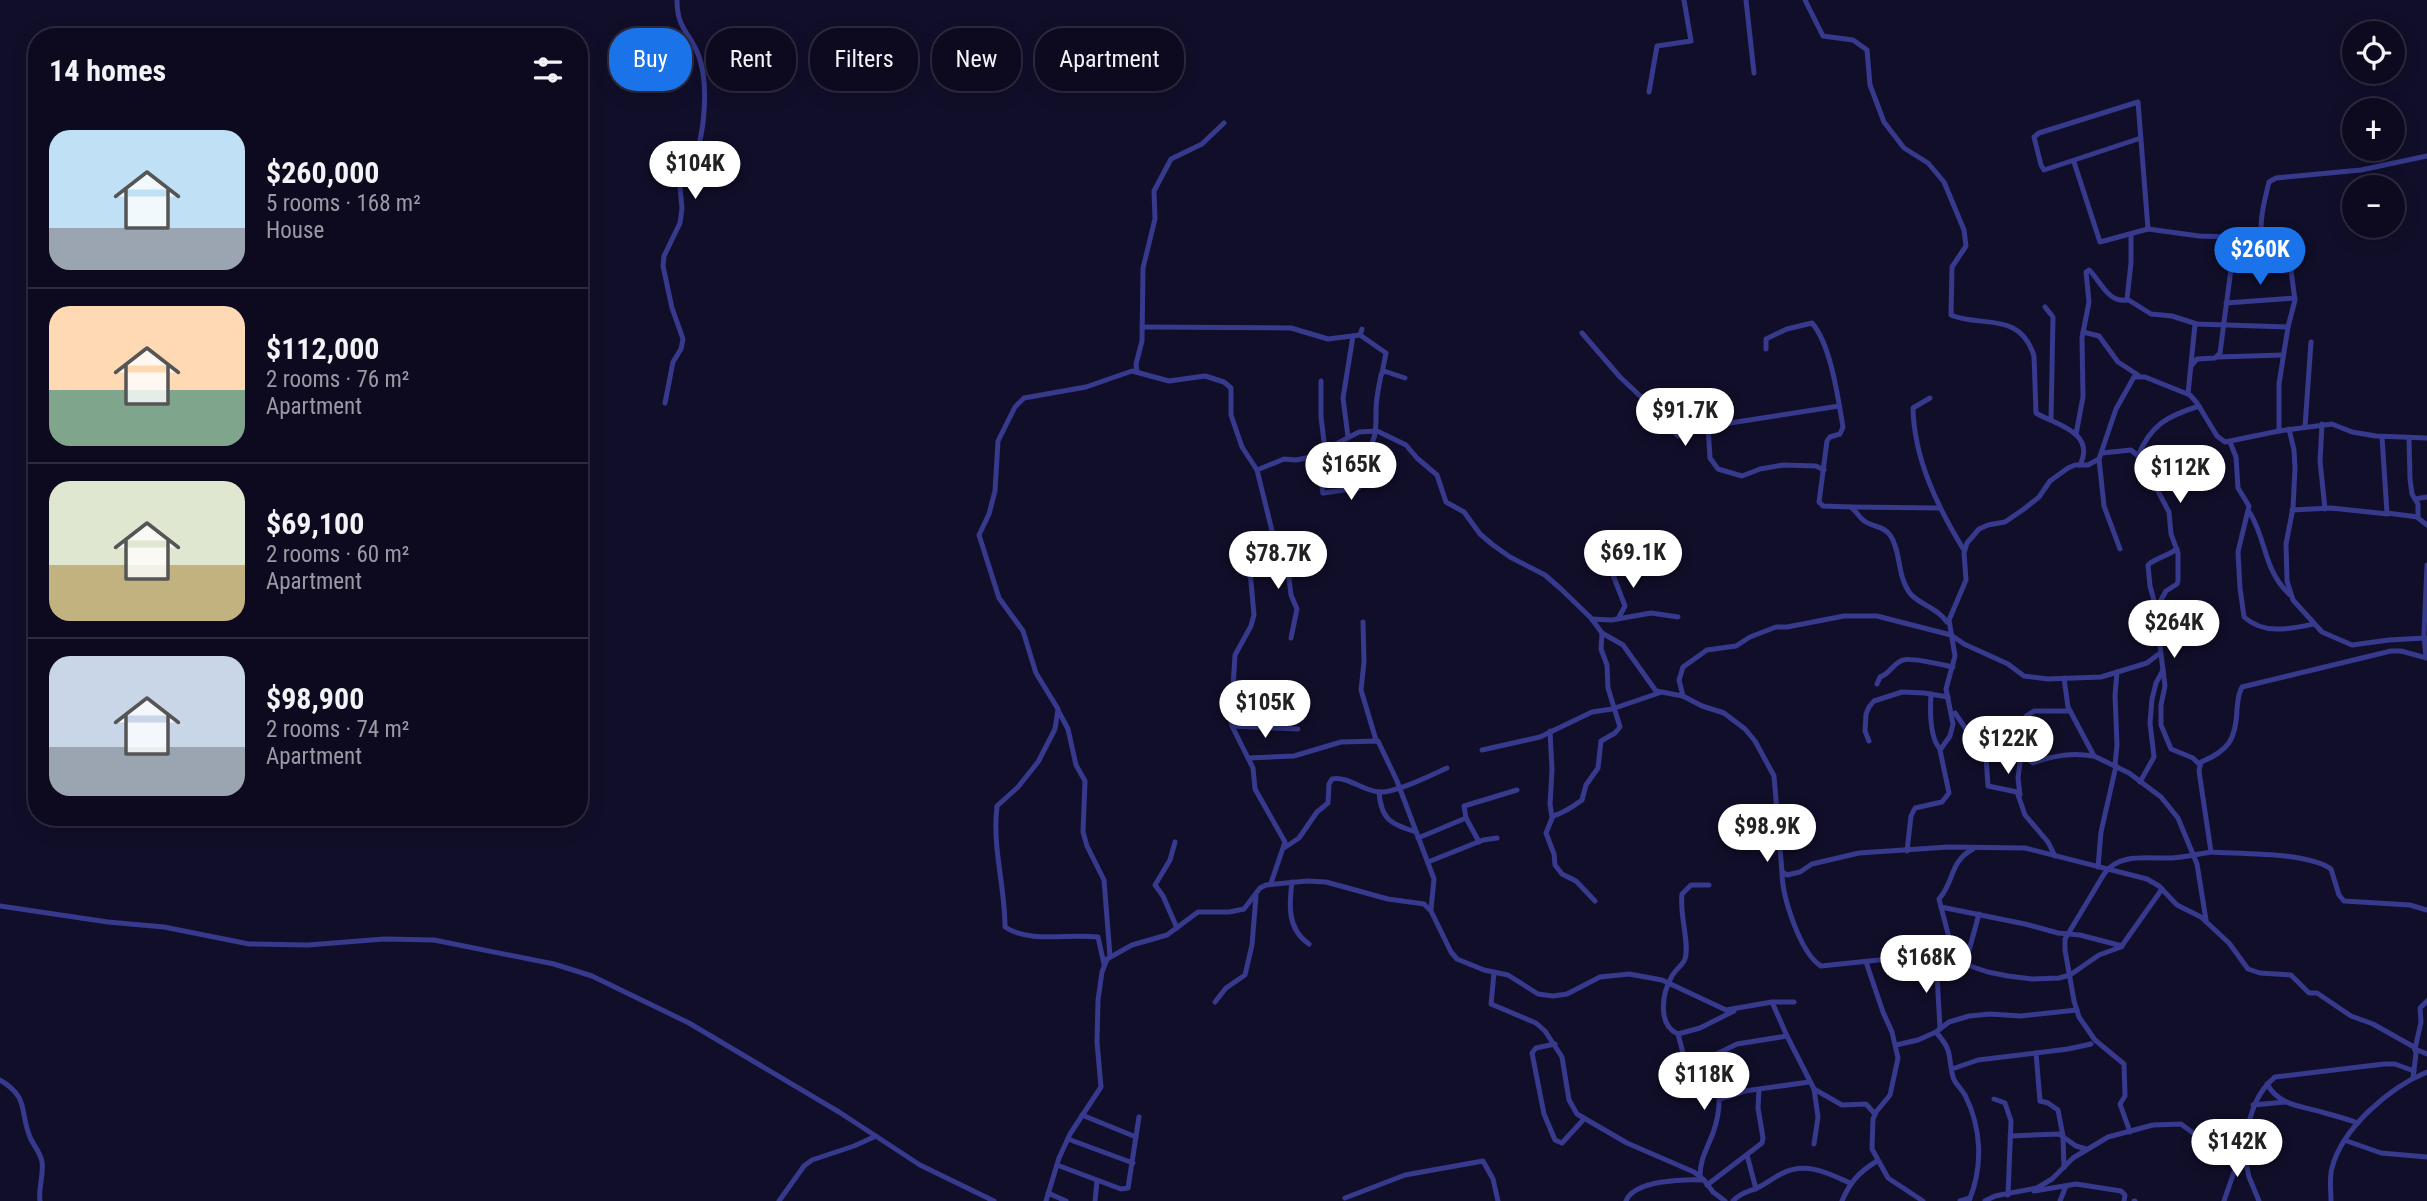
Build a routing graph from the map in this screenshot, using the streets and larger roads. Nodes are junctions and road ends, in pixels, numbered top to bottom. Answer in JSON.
{"nodes":[{"id":1,"x":677,"y":0,"type":"edge"},
{"id":2,"x":1684,"y":0,"type":"edge"},
{"id":3,"x":1746,"y":0,"type":"edge"},
{"id":4,"x":1805,"y":0,"type":"edge"},
{"id":5,"x":1754,"y":73,"type":"dead end"},
{"id":6,"x":1649,"y":92,"type":"dead end"},
{"id":7,"x":1224,"y":123,"type":"dead end"},
{"id":8,"x":2141,"y":138,"type":"junction"},
{"id":9,"x":2427,"y":156,"type":"edge"},
{"id":10,"x":2074,"y":162,"type":"junction"},
{"id":11,"x":2148,"y":229,"type":"junction"},
{"id":12,"x":2130,"y":234,"type":"junction"},
{"id":13,"x":2235,"y":238,"type":"junction"},
{"id":14,"x":2262,"y":238,"type":"junction"},
{"id":15,"x":2295,"y":299,"type":"junction"},
{"id":16,"x":2127,"y":300,"type":"junction"},
{"id":17,"x":2226,"y":303,"type":"junction"},
{"id":18,"x":2045,"y":307,"type":"dead end"},
{"id":19,"x":2195,"y":324,"type":"junction"},
{"id":20,"x":2223,"y":326,"type":"junction"},
{"id":21,"x":1142,"y":327,"type":"junction"},
{"id":22,"x":2288,"y":327,"type":"junction"},
{"id":23,"x":2082,"y":332,"type":"junction"},
{"id":24,"x":1358,"y":333,"type":"junction"},
{"id":25,"x":1582,"y":333,"type":"dead end"},
{"id":26,"x":2311,"y":342,"type":"dead end"},
{"id":27,"x":1766,"y":349,"type":"dead end"},
{"id":28,"x":2283,"y":355,"type":"junction"},
{"id":29,"x":2217,"y":357,"type":"junction"},
{"id":30,"x":2192,"y":365,"type":"junction"},
{"id":31,"x":1137,"y":372,"type":"junction"},
{"id":32,"x":1382,"y":373,"type":"junction"},
{"id":33,"x":2138,"y":376,"type":"junction"},
{"id":34,"x":1405,"y":378,"type":"dead end"},
{"id":35,"x":1321,"y":382,"type":"dead end"},
{"id":36,"x":2188,"y":394,"type":"junction"},
{"id":37,"x":1930,"y":398,"type":"dead end"},
{"id":38,"x":665,"y":403,"type":"dead end"},
{"id":39,"x":1839,"y":406,"type":"junction"},
{"id":40,"x":2199,"y":407,"type":"junction"},
{"id":41,"x":2052,"y":420,"type":"junction"},
{"id":42,"x":2322,"y":424,"type":"junction"},
{"id":43,"x":1708,"y":426,"type":"junction"},
{"id":44,"x":2305,"y":427,"type":"junction"},
{"id":45,"x":2289,"y":429,"type":"junction"},
{"id":46,"x":1377,"y":431,"type":"junction"},
{"id":47,"x":2279,"y":431,"type":"junction"},
{"id":48,"x":2076,"y":434,"type":"junction"},
{"id":49,"x":2382,"y":436,"type":"junction"},
{"id":50,"x":1348,"y":437,"type":"junction"},
{"id":51,"x":2427,"y":438,"type":"edge"},
{"id":52,"x":2409,"y":439,"type":"junction"},
{"id":53,"x":2230,"y":442,"type":"junction"},
{"id":54,"x":1325,"y":450,"type":"junction"},
{"id":55,"x":1316,"y":454,"type":"junction"},
{"id":56,"x":2101,"y":456,"type":"junction"},
{"id":57,"x":2138,"y":456,"type":"junction"},
{"id":58,"x":2080,"y":465,"type":"junction"},
{"id":59,"x":1257,"y":470,"type":"junction"},
{"id":60,"x":1824,"y":470,"type":"junction"},
{"id":61,"x":2427,"y":498,"type":"edge"},
{"id":62,"x":2416,"y":499,"type":"junction"},
{"id":63,"x":1851,"y":507,"type":"junction"},
{"id":64,"x":1939,"y":508,"type":"junction"},
{"id":65,"x":2325,"y":509,"type":"junction"},
{"id":66,"x":2292,"y":510,"type":"junction"},
{"id":67,"x":2249,"y":512,"type":"junction"},
{"id":68,"x":2388,"y":514,"type":"junction"},
{"id":69,"x":2418,"y":517,"type":"junction"},
{"id":70,"x":2427,"y":525,"type":"edge"},
{"id":71,"x":1275,"y":540,"type":"junction"},
{"id":72,"x":2120,"y":549,"type":"dead end"},
{"id":73,"x":2177,"y":549,"type":"junction"},
{"id":74,"x":1964,"y":550,"type":"junction"},
{"id":75,"x":1608,"y":562,"type":"dead end"},
{"id":76,"x":2427,"y":565,"type":"edge"},
{"id":77,"x":2291,"y":596,"type":"junction"},
{"id":78,"x":2157,"y":607,"type":"junction"},
{"id":79,"x":1619,"y":617,"type":"junction"},
{"id":80,"x":1678,"y":617,"type":"dead end"},
{"id":81,"x":1592,"y":620,"type":"junction"},
{"id":82,"x":1363,"y":622,"type":"dead end"},
{"id":83,"x":2314,"y":624,"type":"junction"},
{"id":84,"x":1949,"y":625,"type":"junction"},
{"id":85,"x":1602,"y":633,"type":"junction"},
{"id":86,"x":1951,"y":635,"type":"junction"},
{"id":87,"x":1292,"y":638,"type":"dead end"},
{"id":88,"x":2424,"y":638,"type":"junction"},
{"id":89,"x":2160,"y":653,"type":"junction"},
{"id":90,"x":2427,"y":658,"type":"edge"},
{"id":91,"x":1953,"y":667,"type":"junction"},
{"id":92,"x":2163,"y":670,"type":"junction"},
{"id":93,"x":2117,"y":672,"type":"junction"},
{"id":94,"x":2064,"y":678,"type":"junction"},
{"id":95,"x":1877,"y":684,"type":"dead end"},
{"id":96,"x":1659,"y":693,"type":"junction"},
{"id":97,"x":1931,"y":694,"type":"junction"},
{"id":98,"x":1683,"y":696,"type":"junction"},
{"id":99,"x":1233,"y":698,"type":"junction"},
{"id":100,"x":1948,"y":698,"type":"junction"},
{"id":101,"x":1614,"y":708,"type":"junction"},
{"id":102,"x":1058,"y":709,"type":"junction"},
{"id":103,"x":1952,"y":709,"type":"junction"},
{"id":104,"x":2070,"y":711,"type":"junction"},
{"id":105,"x":1232,"y":726,"type":"junction"},
{"id":106,"x":1276,"y":728,"type":"junction"},
{"id":107,"x":1298,"y":729,"type":"dead end"},
{"id":108,"x":1550,"y":732,"type":"junction"},
{"id":109,"x":1376,"y":740,"type":"junction"},
{"id":110,"x":1869,"y":741,"type":"dead end"},
{"id":111,"x":1940,"y":749,"type":"junction"},
{"id":112,"x":1482,"y":750,"type":"dead end"},
{"id":113,"x":2020,"y":754,"type":"junction"},
{"id":114,"x":2094,"y":756,"type":"junction"},
{"id":115,"x":1249,"y":758,"type":"junction"},
{"id":116,"x":2200,"y":764,"type":"junction"},
{"id":117,"x":2115,"y":766,"type":"junction"},
{"id":118,"x":1447,"y":768,"type":"dead end"},
{"id":119,"x":2140,"y":782,"type":"junction"},
{"id":120,"x":1399,"y":787,"type":"junction"},
{"id":121,"x":1517,"y":790,"type":"dead end"},
{"id":122,"x":1379,"y":792,"type":"junction"},
{"id":123,"x":2020,"y":801,"type":"junction"},
{"id":124,"x":1466,"y":818,"type":"junction"},
{"id":125,"x":1552,"y":818,"type":"junction"},
{"id":126,"x":1417,"y":835,"type":"junction"},
{"id":127,"x":1497,"y":838,"type":"dead end"},
{"id":128,"x":1175,"y":842,"type":"dead end"},
{"id":129,"x":1479,"y":842,"type":"junction"},
{"id":130,"x":1284,"y":848,"type":"junction"},
{"id":131,"x":1976,"y":848,"type":"junction"},
{"id":132,"x":1907,"y":851,"type":"junction"},
{"id":133,"x":2211,"y":852,"type":"junction"},
{"id":134,"x":2194,"y":855,"type":"junction"},
{"id":135,"x":2055,"y":856,"type":"junction"},
{"id":136,"x":1428,"y":862,"type":"junction"},
{"id":137,"x":2098,"y":867,"type":"junction"},
{"id":138,"x":2108,"y":869,"type":"junction"},
{"id":139,"x":1782,"y":872,"type":"junction"},
{"id":140,"x":1292,"y":882,"type":"junction"},
{"id":141,"x":1271,"y":883,"type":"junction"},
{"id":142,"x":1709,"y":884,"type":"dead end"},
{"id":143,"x":2162,"y":890,"type":"junction"},
{"id":144,"x":1256,"y":893,"type":"junction"},
{"id":145,"x":1595,"y":901,"type":"dead end"},
{"id":146,"x":0,"y":906,"type":"edge"},
{"id":147,"x":1941,"y":907,"type":"junction"},
{"id":148,"x":2427,"y":910,"type":"edge"},
{"id":149,"x":1431,"y":911,"type":"junction"},
{"id":150,"x":1979,"y":914,"type":"junction"},
{"id":151,"x":2208,"y":923,"type":"junction"},
{"id":152,"x":1177,"y":928,"type":"junction"},
{"id":153,"x":2067,"y":934,"type":"junction"},
{"id":154,"x":1308,"y":944,"type":"dead end"},
{"id":155,"x":2122,"y":946,"type":"junction"},
{"id":156,"x":1111,"y":956,"type":"junction"},
{"id":157,"x":1936,"y":957,"type":"junction"},
{"id":158,"x":1955,"y":961,"type":"junction"},
{"id":159,"x":1866,"y":962,"type":"junction"},
{"id":160,"x":1104,"y":964,"type":"junction"},
{"id":161,"x":1965,"y":965,"type":"junction"},
{"id":162,"x":1494,"y":973,"type":"junction"},
{"id":163,"x":2070,"y":975,"type":"junction"},
{"id":164,"x":1668,"y":984,"type":"junction"},
{"id":165,"x":2427,"y":1001,"type":"edge"},
{"id":166,"x":1215,"y":1002,"type":"dead end"},
{"id":167,"x":1772,"y":1002,"type":"junction"},
{"id":168,"x":1794,"y":1002,"type":"dead end"},
{"id":169,"x":1738,"y":1009,"type":"junction"},
{"id":170,"x":2077,"y":1010,"type":"junction"},
{"id":171,"x":1938,"y":1030,"type":"junction"},
{"id":172,"x":1678,"y":1034,"type":"junction"},
{"id":173,"x":1787,"y":1037,"type":"junction"},
{"id":174,"x":1555,"y":1044,"type":"junction"},
{"id":175,"x":2091,"y":1044,"type":"dead end"},
{"id":176,"x":1896,"y":1045,"type":"junction"},
{"id":177,"x":2415,"y":1049,"type":"junction"},
{"id":178,"x":2036,"y":1053,"type":"junction"},
{"id":179,"x":1715,"y":1054,"type":"junction"},
{"id":180,"x":2427,"y":1054,"type":"edge"},
{"id":181,"x":1952,"y":1069,"type":"junction"},
{"id":182,"x":2414,"y":1071,"type":"junction"},
{"id":183,"x":2427,"y":1072,"type":"edge"},
{"id":184,"x":2413,"y":1079,"type":"junction"},
{"id":185,"x":0,"y":1080,"type":"edge"},
{"id":186,"x":1809,"y":1082,"type":"junction"},
{"id":187,"x":2267,"y":1084,"type":"junction"},
{"id":188,"x":1814,"y":1089,"type":"junction"},
{"id":189,"x":1759,"y":1090,"type":"junction"},
{"id":190,"x":1720,"y":1099,"type":"junction"},
{"id":191,"x":1994,"y":1099,"type":"dead end"},
{"id":192,"x":2287,"y":1102,"type":"junction"},
{"id":193,"x":2253,"y":1105,"type":"junction"},
{"id":194,"x":1875,"y":1114,"type":"junction"},
{"id":195,"x":1082,"y":1115,"type":"junction"},
{"id":196,"x":1139,"y":1117,"type":"dead end"},
{"id":197,"x":1584,"y":1119,"type":"junction"},
{"id":198,"x":2358,"y":1123,"type":"junction"},
{"id":199,"x":2130,"y":1132,"type":"junction"},
{"id":200,"x":876,"y":1136,"type":"junction"},
{"id":201,"x":2010,"y":1136,"type":"junction"},
{"id":202,"x":2063,"y":1136,"type":"junction"},
{"id":203,"x":1136,"y":1138,"type":"junction"},
{"id":204,"x":1068,"y":1139,"type":"junction"},
{"id":205,"x":2347,"y":1140,"type":"junction"},
{"id":206,"x":1815,"y":1144,"type":"dead end"},
{"id":207,"x":2243,"y":1146,"type":"junction"},
{"id":208,"x":2086,"y":1149,"type":"dead end"},
{"id":209,"x":1747,"y":1155,"type":"junction"},
{"id":210,"x":2427,"y":1157,"type":"edge"},
{"id":211,"x":2238,"y":1160,"type":"junction"},
{"id":212,"x":1877,"y":1161,"type":"junction"},
{"id":213,"x":1133,"y":1163,"type":"junction"},
{"id":214,"x":1057,"y":1165,"type":"junction"},
{"id":215,"x":2064,"y":1167,"type":"junction"},
{"id":216,"x":1704,"y":1180,"type":"junction"},
{"id":217,"x":1097,"y":1181,"type":"junction"},
{"id":218,"x":1850,"y":1184,"type":"junction"},
{"id":219,"x":2066,"y":1186,"type":"junction"},
{"id":220,"x":1756,"y":1189,"type":"junction"},
{"id":221,"x":2027,"y":1191,"type":"junction"},
{"id":222,"x":1048,"y":1193,"type":"junction"},
{"id":223,"x":2008,"y":1195,"type":"junction"},
{"id":224,"x":1345,"y":1198,"type":"dead end"},
{"id":225,"x":1970,"y":1199,"type":"edge"},
{"id":226,"x":40,"y":1201,"type":"edge"},
{"id":227,"x":779,"y":1201,"type":"edge"},
{"id":228,"x":994,"y":1201,"type":"edge"},
{"id":229,"x":1046,"y":1201,"type":"edge"},
{"id":230,"x":1066,"y":1201,"type":"edge"},
{"id":231,"x":1095,"y":1201,"type":"edge"},
{"id":232,"x":1497,"y":1201,"type":"edge"},
{"id":233,"x":1626,"y":1201,"type":"edge"},
{"id":234,"x":1725,"y":1201,"type":"edge"},
{"id":235,"x":1733,"y":1201,"type":"edge"},
{"id":236,"x":1842,"y":1201,"type":"edge"},
{"id":237,"x":1923,"y":1201,"type":"edge"},
{"id":238,"x":1960,"y":1201,"type":"edge"},
{"id":239,"x":1985,"y":1201,"type":"edge"},
{"id":240,"x":2060,"y":1201,"type":"edge"},
{"id":241,"x":2124,"y":1201,"type":"edge"},
{"id":242,"x":2224,"y":1201,"type":"edge"},
{"id":243,"x":2259,"y":1201,"type":"edge"},
{"id":244,"x":2331,"y":1201,"type":"edge"}],
"edges":[{"from":1,"to":38,"type":"street"},
{"from":2,"to":6,"type":"street"},
{"from":3,"to":5,"type":"street"},
{"from":4,"to":41,"type":"street"},
{"from":7,"to":21,"type":"street"},
{"from":8,"to":10,"type":"street"},
{"from":8,"to":10,"type":"street"},
{"from":8,"to":11,"type":"street"},
{"from":9,"to":14,"type":"street"},
{"from":10,"to":12,"type":"street"},
{"from":11,"to":12,"type":"street"},
{"from":11,"to":13,"type":"street"},
{"from":12,"to":16,"type":"street"},
{"from":13,"to":14,"type":"street"},
{"from":13,"to":17,"type":"street"},
{"from":14,"to":15,"type":"street"},
{"from":15,"to":17,"type":"street"},
{"from":15,"to":22,"type":"street"},
{"from":16,"to":19,"type":"street"},
{"from":16,"to":23,"type":"street"},
{"from":17,"to":20,"type":"street"},
{"from":18,"to":41,"type":"street"},
{"from":19,"to":20,"type":"street"},
{"from":19,"to":30,"type":"street"},
{"from":20,"to":22,"type":"street"},
{"from":20,"to":29,"type":"street"},
{"from":21,"to":24,"type":"street"},
{"from":21,"to":31,"type":"street"},
{"from":22,"to":28,"type":"street"},
{"from":23,"to":33,"type":"street"},
{"from":23,"to":48,"type":"street"},
{"from":24,"to":32,"type":"street"},
{"from":24,"to":50,"type":"street"},
{"from":25,"to":43,"type":"street"},
{"from":26,"to":44,"type":"street"},
{"from":27,"to":39,"type":"street"},
{"from":28,"to":29,"type":"street"},
{"from":28,"to":47,"type":"street"},
{"from":29,"to":30,"type":"street"},
{"from":30,"to":36,"type":"street"},
{"from":31,"to":59,"type":"street"},
{"from":31,"to":102,"type":"street"},
{"from":32,"to":34,"type":"street"},
{"from":32,"to":46,"type":"street"},
{"from":33,"to":36,"type":"street"},
{"from":33,"to":56,"type":"street"},
{"from":35,"to":54,"type":"street"},
{"from":36,"to":40,"type":"street"},
{"from":37,"to":64,"type":"street"},
{"from":39,"to":43,"type":"street"},
{"from":39,"to":60,"type":"street"},
{"from":40,"to":53,"type":"street"},
{"from":40,"to":57,"type":"street"},
{"from":41,"to":48,"type":"street"},
{"from":42,"to":44,"type":"street"},
{"from":42,"to":49,"type":"street"},
{"from":42,"to":65,"type":"street"},
{"from":43,"to":60,"type":"street"},
{"from":44,"to":45,"type":"street"},
{"from":45,"to":47,"type":"street"},
{"from":45,"to":66,"type":"street"},
{"from":46,"to":50,"type":"street"},
{"from":46,"to":55,"type":"street"},
{"from":46,"to":81,"type":"street"},
{"from":47,"to":53,"type":"street"},
{"from":48,"to":58,"type":"street"},
{"from":49,"to":52,"type":"street"},
{"from":49,"to":68,"type":"street"},
{"from":50,"to":54,"type":"street"},
{"from":51,"to":52,"type":"street"},
{"from":52,"to":62,"type":"street"},
{"from":53,"to":67,"type":"street"},
{"from":54,"to":55,"type":"street"},
{"from":55,"to":59,"type":"street"},
{"from":56,"to":57,"type":"street"},
{"from":56,"to":58,"type":"street"},
{"from":56,"to":72,"type":"street"},
{"from":57,"to":73,"type":"street"},
{"from":58,"to":74,"type":"street"},
{"from":59,"to":71,"type":"street"},
{"from":60,"to":63,"type":"street"},
{"from":61,"to":62,"type":"street"},
{"from":62,"to":69,"type":"street"},
{"from":63,"to":64,"type":"street"},
{"from":63,"to":84,"type":"street"},
{"from":64,"to":74,"type":"street"},
{"from":65,"to":66,"type":"street"},
{"from":65,"to":68,"type":"street"},
{"from":66,"to":77,"type":"street"},
{"from":67,"to":77,"type":"street"},
{"from":67,"to":83,"type":"street"},
{"from":68,"to":69,"type":"street"},
{"from":69,"to":70,"type":"street"},
{"from":71,"to":87,"type":"street"},
{"from":71,"to":99,"type":"street"},
{"from":73,"to":78,"type":"street"},
{"from":73,"to":78,"type":"street"},
{"from":74,"to":84,"type":"street"},
{"from":75,"to":79,"type":"street"},
{"from":76,"to":88,"type":"street"},
{"from":77,"to":83,"type":"street"},
{"from":78,"to":89,"type":"street"},
{"from":79,"to":80,"type":"street"},
{"from":79,"to":81,"type":"street"},
{"from":81,"to":85,"type":"street"},
{"from":82,"to":109,"type":"street"},
{"from":83,"to":88,"type":"street"},
{"from":84,"to":86,"type":"street"},
{"from":85,"to":96,"type":"street"},
{"from":85,"to":101,"type":"street"},
{"from":86,"to":91,"type":"street"},
{"from":86,"to":94,"type":"street"},
{"from":86,"to":98,"type":"street"},
{"from":88,"to":90,"type":"street"},
{"from":89,"to":92,"type":"street"},
{"from":89,"to":93,"type":"street"},
{"from":90,"to":116,"type":"street"},
{"from":91,"to":95,"type":"street"},
{"from":91,"to":100,"type":"street"},
{"from":92,"to":116,"type":"street"},
{"from":92,"to":119,"type":"street"},
{"from":93,"to":94,"type":"street"},
{"from":93,"to":117,"type":"street"},
{"from":94,"to":104,"type":"street"},
{"from":96,"to":98,"type":"street"},
{"from":96,"to":101,"type":"street"},
{"from":97,"to":100,"type":"street"},
{"from":97,"to":110,"type":"street"},
{"from":97,"to":111,"type":"street"},
{"from":98,"to":139,"type":"street"},
{"from":99,"to":105,"type":"street"},
{"from":99,"to":106,"type":"street"},
{"from":100,"to":103,"type":"street"},
{"from":101,"to":108,"type":"street"},
{"from":101,"to":125,"type":"street"},
{"from":102,"to":156,"type":"street"},
{"from":102,"to":160,"type":"street"},
{"from":103,"to":111,"type":"street"},
{"from":103,"to":123,"type":"street"},
{"from":104,"to":113,"type":"street"},
{"from":104,"to":114,"type":"street"},
{"from":105,"to":106,"type":"street"},
{"from":105,"to":115,"type":"street"},
{"from":106,"to":107,"type":"street"},
{"from":108,"to":112,"type":"street"},
{"from":108,"to":125,"type":"street"},
{"from":109,"to":115,"type":"street"},
{"from":109,"to":120,"type":"street"},
{"from":111,"to":132,"type":"street"},
{"from":113,"to":114,"type":"street"},
{"from":113,"to":123,"type":"street"},
{"from":114,"to":117,"type":"street"},
{"from":115,"to":130,"type":"street"},
{"from":116,"to":133,"type":"street"},
{"from":117,"to":119,"type":"street"},
{"from":117,"to":137,"type":"street"},
{"from":118,"to":120,"type":"street"},
{"from":119,"to":134,"type":"street"},
{"from":120,"to":122,"type":"street"},
{"from":120,"to":126,"type":"street"},
{"from":121,"to":124,"type":"street"},
{"from":122,"to":126,"type":"street"},
{"from":122,"to":130,"type":"street"},
{"from":123,"to":135,"type":"street"},
{"from":124,"to":126,"type":"street"},
{"from":124,"to":129,"type":"street"},
{"from":125,"to":145,"type":"street"},
{"from":126,"to":136,"type":"street"},
{"from":127,"to":129,"type":"street"},
{"from":128,"to":152,"type":"street"},
{"from":129,"to":136,"type":"street"},
{"from":130,"to":141,"type":"street"},
{"from":131,"to":132,"type":"street"},
{"from":131,"to":135,"type":"street"},
{"from":131,"to":147,"type":"street"},
{"from":132,"to":139,"type":"street"},
{"from":133,"to":134,"type":"street"},
{"from":133,"to":148,"type":"street"},
{"from":134,"to":138,"type":"street"},
{"from":134,"to":151,"type":"street"},
{"from":135,"to":137,"type":"street"},
{"from":136,"to":149,"type":"street"},
{"from":137,"to":138,"type":"street"},
{"from":138,"to":143,"type":"street"},
{"from":138,"to":153,"type":"street"},
{"from":139,"to":159,"type":"street"},
{"from":140,"to":141,"type":"street"},
{"from":140,"to":149,"type":"street"},
{"from":140,"to":154,"type":"street"},
{"from":141,"to":144,"type":"street"},
{"from":142,"to":164,"type":"street"},
{"from":143,"to":151,"type":"street"},
{"from":143,"to":155,"type":"street"},
{"from":144,"to":152,"type":"street"},
{"from":144,"to":166,"type":"street"},
{"from":146,"to":200,"type":"street"},
{"from":147,"to":150,"type":"street"},
{"from":147,"to":158,"type":"street"},
{"from":149,"to":162,"type":"street"},
{"from":150,"to":153,"type":"street"},
{"from":150,"to":161,"type":"street"},
{"from":151,"to":177,"type":"street"},
{"from":152,"to":156,"type":"street"},
{"from":153,"to":155,"type":"street"},
{"from":153,"to":163,"type":"street"},
{"from":155,"to":163,"type":"street"},
{"from":156,"to":160,"type":"street"},
{"from":157,"to":158,"type":"street"},
{"from":157,"to":159,"type":"street"},
{"from":157,"to":171,"type":"street"},
{"from":158,"to":161,"type":"street"},
{"from":159,"to":176,"type":"street"},
{"from":160,"to":195,"type":"street"},
{"from":161,"to":163,"type":"street"},
{"from":162,"to":164,"type":"street"},
{"from":162,"to":174,"type":"street"},
{"from":163,"to":170,"type":"street"},
{"from":164,"to":169,"type":"street"},
{"from":164,"to":172,"type":"street"},
{"from":165,"to":177,"type":"street"},
{"from":167,"to":168,"type":"street"},
{"from":167,"to":169,"type":"street"},
{"from":167,"to":173,"type":"street"},
{"from":169,"to":172,"type":"street"},
{"from":170,"to":171,"type":"street"},
{"from":170,"to":199,"type":"street"},
{"from":171,"to":176,"type":"street"},
{"from":171,"to":181,"type":"street"},
{"from":172,"to":179,"type":"street"},
{"from":173,"to":179,"type":"street"},
{"from":173,"to":186,"type":"street"},
{"from":174,"to":197,"type":"street"},
{"from":174,"to":197,"type":"street"},
{"from":175,"to":178,"type":"street"},
{"from":176,"to":194,"type":"street"},
{"from":177,"to":180,"type":"street"},
{"from":177,"to":182,"type":"street"},
{"from":178,"to":181,"type":"street"},
{"from":178,"to":202,"type":"street"},
{"from":179,"to":190,"type":"street"},
{"from":181,"to":225,"type":"street"},
{"from":182,"to":184,"type":"street"},
{"from":182,"to":187,"type":"street"},
{"from":183,"to":184,"type":"street"},
{"from":184,"to":198,"type":"street"},
{"from":185,"to":226,"type":"street"},
{"from":186,"to":188,"type":"street"},
{"from":186,"to":189,"type":"street"},
{"from":187,"to":192,"type":"street"},
{"from":187,"to":193,"type":"street"},
{"from":188,"to":194,"type":"street"},
{"from":188,"to":206,"type":"street"},
{"from":189,"to":190,"type":"street"},
{"from":189,"to":209,"type":"street"},
{"from":190,"to":216,"type":"street"},
{"from":191,"to":201,"type":"street"},
{"from":192,"to":193,"type":"street"},
{"from":192,"to":198,"type":"street"},
{"from":193,"to":207,"type":"street"},
{"from":194,"to":212,"type":"street"},
{"from":195,"to":203,"type":"street"},
{"from":195,"to":204,"type":"street"},
{"from":196,"to":203,"type":"street"},
{"from":197,"to":216,"type":"street"},
{"from":198,"to":205,"type":"street"},
{"from":199,"to":211,"type":"street"},
{"from":199,"to":215,"type":"street"},
{"from":200,"to":227,"type":"street"},
{"from":200,"to":228,"type":"street"},
{"from":201,"to":202,"type":"street"},
{"from":201,"to":223,"type":"street"},
{"from":202,"to":208,"type":"street"},
{"from":202,"to":215,"type":"street"},
{"from":203,"to":213,"type":"street"},
{"from":204,"to":213,"type":"street"},
{"from":204,"to":214,"type":"street"},
{"from":205,"to":210,"type":"street"},
{"from":205,"to":244,"type":"street"},
{"from":207,"to":211,"type":"street"},
{"from":207,"to":243,"type":"street"},
{"from":209,"to":216,"type":"street"},
{"from":209,"to":220,"type":"street"},
{"from":211,"to":242,"type":"street"},
{"from":212,"to":218,"type":"street"},
{"from":212,"to":237,"type":"street"},
{"from":213,"to":217,"type":"street"},
{"from":214,"to":217,"type":"street"},
{"from":214,"to":222,"type":"street"},
{"from":215,"to":221,"type":"street"},
{"from":216,"to":233,"type":"street"},
{"from":216,"to":234,"type":"street"},
{"from":217,"to":231,"type":"street"},
{"from":218,"to":220,"type":"street"},
{"from":218,"to":236,"type":"street"},
{"from":219,"to":221,"type":"street"},
{"from":219,"to":240,"type":"street"},
{"from":219,"to":241,"type":"street"},
{"from":220,"to":235,"type":"street"},
{"from":221,"to":223,"type":"street"},
{"from":222,"to":229,"type":"street"},
{"from":222,"to":230,"type":"street"},
{"from":223,"to":239,"type":"street"},
{"from":224,"to":232,"type":"street"},
{"from":225,"to":238,"type":"street"}]}
